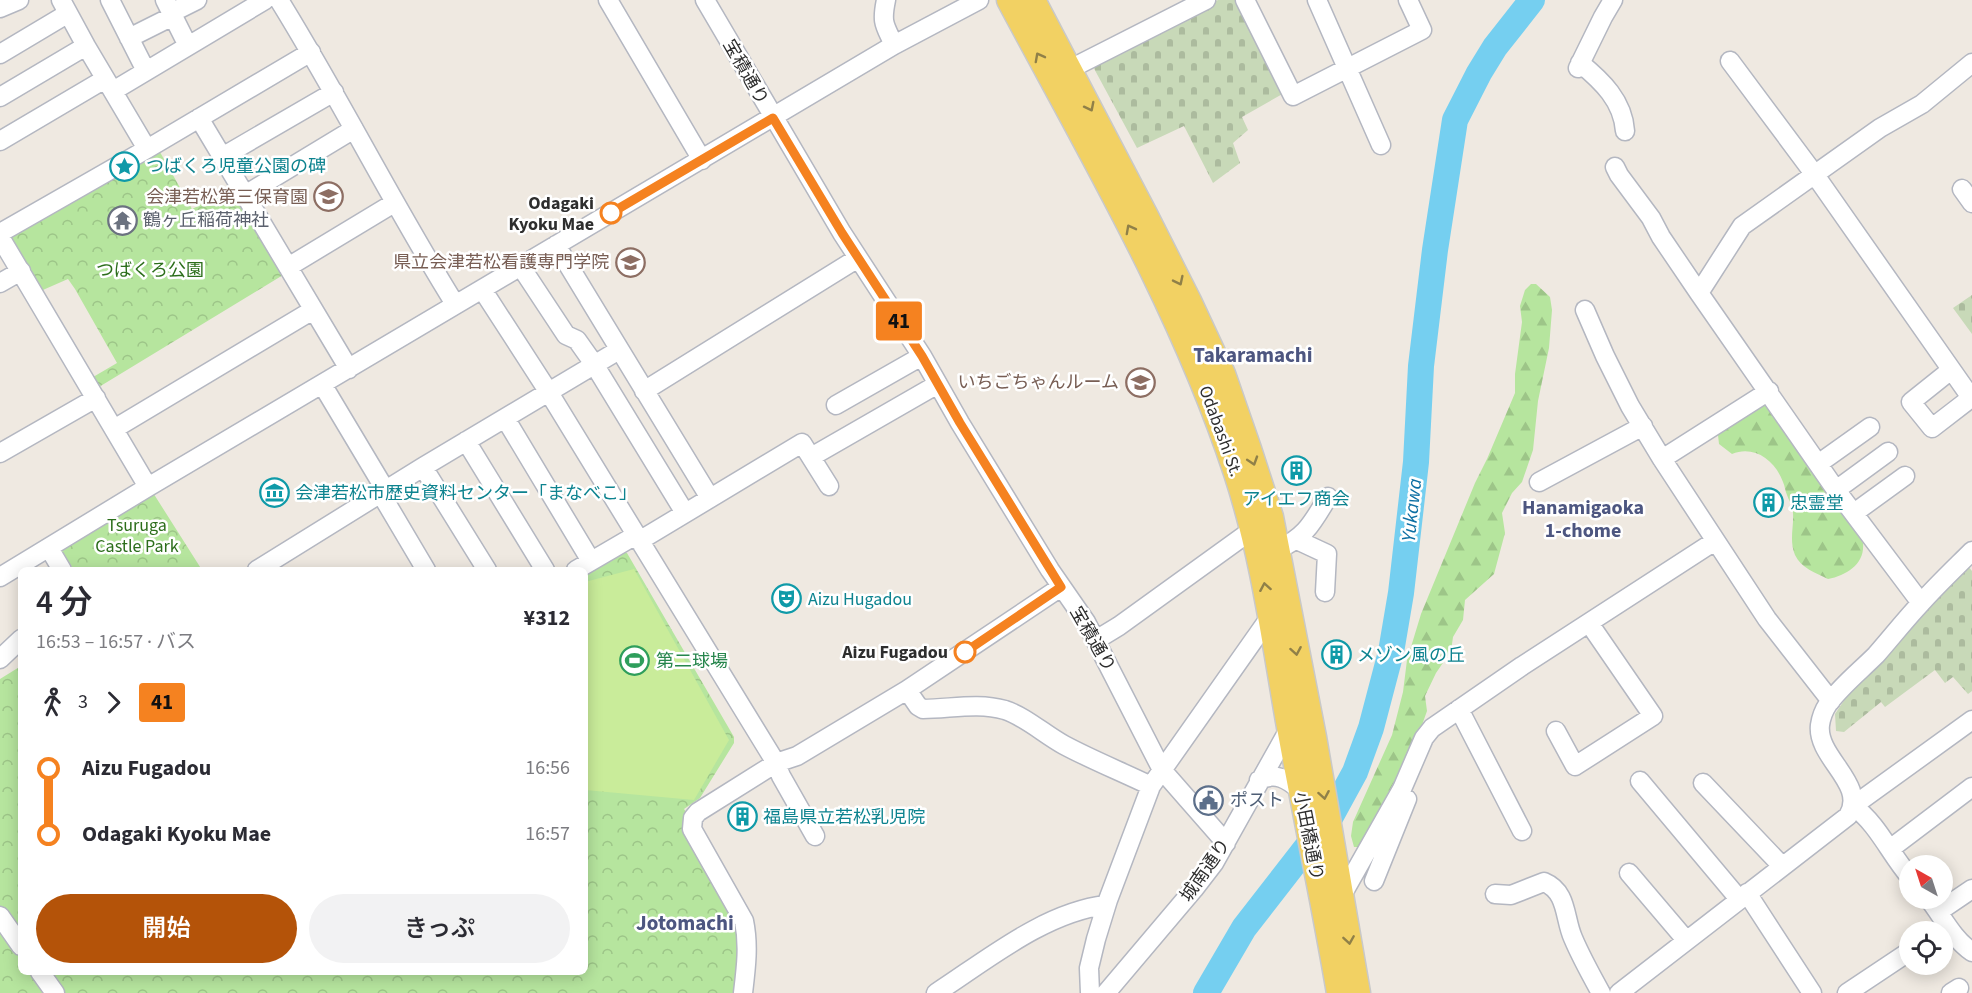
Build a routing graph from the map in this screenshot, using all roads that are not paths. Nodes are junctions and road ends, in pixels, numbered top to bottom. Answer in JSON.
{"nodes":[{"id":1,"x":19,"y":0,"type":"edge"},
{"id":2,"x":197,"y":0,"type":"edge"},
{"id":3,"x":265,"y":0,"type":"edge"},
{"id":4,"x":279,"y":0,"type":"edge"},
{"id":5,"x":609,"y":0,"type":"edge"},
{"id":6,"x":705,"y":0,"type":"edge"},
{"id":7,"x":886,"y":0,"type":"edge"},
{"id":8,"x":979,"y":0,"type":"edge"},
{"id":9,"x":1009,"y":0,"type":"edge"},
{"id":10,"x":1033,"y":0,"type":"edge"},
{"id":11,"x":1245,"y":0,"type":"edge"},
{"id":12,"x":1408,"y":0,"type":"edge"},
{"id":13,"x":1613,"y":0,"type":"edge"},
{"id":14,"x":117,"y":2,"type":"edge"},
{"id":15,"x":1197,"y":2,"type":"edge"},
{"id":16,"x":1322,"y":2,"type":"edge"},
{"id":17,"x":64,"y":7,"type":"edge"},
{"id":18,"x":238,"y":7,"type":"edge"},
{"id":19,"x":0,"y":9,"type":"edge"},
{"id":20,"x":170,"y":10,"type":"edge"},
{"id":21,"x":129,"y":38,"type":"junction"},
{"id":22,"x":894,"y":45,"type":"junction"},
{"id":23,"x":86,"y":46,"type":"junction"},
{"id":24,"x":188,"y":46,"type":"junction"},
{"id":25,"x":311,"y":52,"type":"junction"},
{"id":26,"x":0,"y":54,"type":"edge"},
{"id":27,"x":1730,"y":61,"type":"dead end"},
{"id":28,"x":1972,"y":63,"type":"edge"},
{"id":29,"x":1347,"y":68,"type":"junction"},
{"id":30,"x":1070,"y":69,"type":"junction"},
{"id":31,"x":146,"y":71,"type":"junction"},
{"id":32,"x":109,"y":85,"type":"junction"},
{"id":33,"x":333,"y":92,"type":"junction"},
{"id":34,"x":0,"y":96,"type":"edge"},
{"id":35,"x":199,"y":118,"type":"junction"},
{"id":36,"x":773,"y":118,"type":"junction"},
{"id":37,"x":354,"y":129,"type":"junction"},
{"id":38,"x":1625,"y":131,"type":"dead end"},
{"id":39,"x":0,"y":141,"type":"edge"},
{"id":40,"x":1381,"y":145,"type":"dead end"},
{"id":41,"x":147,"y":149,"type":"junction"},
{"id":42,"x":222,"y":157,"type":"junction"},
{"id":43,"x":702,"y":160,"type":"junction"},
{"id":44,"x":1615,"y":167,"type":"dead end"},
{"id":45,"x":1815,"y":175,"type":"junction"},
{"id":46,"x":245,"y":195,"type":"junction"},
{"id":47,"x":394,"y":203,"type":"junction"},
{"id":48,"x":0,"y":235,"type":"edge"},
{"id":49,"x":556,"y":245,"type":"junction"},
{"id":50,"x":858,"y":258,"type":"junction"},
{"id":51,"x":523,"y":265,"type":"junction"},
{"id":52,"x":288,"y":267,"type":"junction"},
{"id":53,"x":21,"y":271,"type":"junction"},
{"id":54,"x":0,"y":283,"type":"edge"},
{"id":55,"x":482,"y":289,"type":"junction"},
{"id":56,"x":1699,"y":293,"type":"junction"},
{"id":57,"x":455,"y":304,"type":"junction"},
{"id":58,"x":314,"y":310,"type":"junction"},
{"id":59,"x":1585,"y":310,"type":"dead end"},
{"id":60,"x":619,"y":350,"type":"junction"},
{"id":61,"x":922,"y":356,"type":"junction"},
{"id":62,"x":594,"y":364,"type":"junction"},
{"id":63,"x":349,"y":369,"type":"junction"},
{"id":64,"x":1951,"y":370,"type":"junction"},
{"id":65,"x":322,"y":384,"type":"junction"},
{"id":66,"x":938,"y":384,"type":"junction"},
{"id":67,"x":548,"y":391,"type":"junction"},
{"id":68,"x":1768,"y":391,"type":"junction"},
{"id":69,"x":644,"y":392,"type":"junction"},
{"id":70,"x":96,"y":398,"type":"junction"},
{"id":71,"x":1972,"y":398,"type":"edge"},
{"id":72,"x":836,"y":405,"type":"dead end"},
{"id":73,"x":505,"y":418,"type":"junction"},
{"id":74,"x":1643,"y":426,"type":"junction"},
{"id":75,"x":1870,"y":427,"type":"dead end"},
{"id":76,"x":114,"y":429,"type":"junction"},
{"id":77,"x":466,"y":441,"type":"junction"},
{"id":78,"x":1888,"y":452,"type":"dead end"},
{"id":79,"x":0,"y":453,"type":"edge"},
{"id":80,"x":811,"y":457,"type":"junction"},
{"id":81,"x":1662,"y":459,"type":"junction"},
{"id":82,"x":1818,"y":464,"type":"junction"},
{"id":83,"x":423,"y":467,"type":"junction"},
{"id":84,"x":1905,"y":476,"type":"dead end"},
{"id":85,"x":1539,"y":482,"type":"dead end"},
{"id":86,"x":829,"y":486,"type":"dead end"},
{"id":87,"x":148,"y":487,"type":"junction"},
{"id":88,"x":1836,"y":490,"type":"junction"},
{"id":89,"x":383,"y":492,"type":"junction"},
{"id":90,"x":1328,"y":497,"type":"dead end"},
{"id":91,"x":710,"y":498,"type":"junction"},
{"id":92,"x":685,"y":513,"type":"junction"},
{"id":93,"x":1854,"y":513,"type":"junction"},
{"id":94,"x":1252,"y":530,"type":"junction"},
{"id":95,"x":637,"y":538,"type":"junction"},
{"id":96,"x":1715,"y":541,"type":"junction"},
{"id":97,"x":1287,"y":545,"type":"junction"},
{"id":98,"x":49,"y":548,"type":"junction"},
{"id":99,"x":1972,"y":551,"type":"edge"},
{"id":100,"x":584,"y":565,"type":"edge"},
{"id":101,"x":60,"y":567,"type":"edge"},
{"id":102,"x":262,"y":567,"type":"edge"},
{"id":103,"x":424,"y":567,"type":"edge"},
{"id":104,"x":485,"y":567,"type":"edge"},
{"id":105,"x":543,"y":567,"type":"edge"},
{"id":106,"x":0,"y":577,"type":"edge"},
{"id":107,"x":1061,"y":587,"type":"junction"},
{"id":108,"x":1325,"y":592,"type":"dead end"},
{"id":109,"x":1921,"y":603,"type":"junction"},
{"id":110,"x":1270,"y":617,"type":"junction"},
{"id":111,"x":1589,"y":623,"type":"junction"},
{"id":112,"x":1096,"y":640,"type":"junction"},
{"id":113,"x":18,"y":642,"type":"edge"},
{"id":114,"x":0,"y":659,"type":"edge"},
{"id":115,"x":907,"y":690,"type":"junction"},
{"id":116,"x":1831,"y":701,"type":"junction"},
{"id":117,"x":1306,"y":703,"type":"junction"},
{"id":118,"x":1459,"y":709,"type":"junction"},
{"id":119,"x":1972,"y":720,"type":"edge"},
{"id":120,"x":1289,"y":728,"type":"junction"},
{"id":121,"x":1556,"y":730,"type":"dead end"},
{"id":122,"x":1429,"y":732,"type":"junction"},
{"id":123,"x":1314,"y":737,"type":"joint"},
{"id":124,"x":1295,"y":760,"type":"joint"},
{"id":125,"x":776,"y":763,"type":"junction"},
{"id":126,"x":1162,"y":770,"type":"junction"},
{"id":127,"x":1259,"y":780,"type":"junction"},
{"id":128,"x":1640,"y":781,"type":"dead end"},
{"id":129,"x":1703,"y":783,"type":"dead end"},
{"id":130,"x":1151,"y":786,"type":"junction"},
{"id":131,"x":1972,"y":787,"type":"edge"},
{"id":132,"x":1300,"y":790,"type":"junction"},
{"id":133,"x":1853,"y":806,"type":"junction"},
{"id":134,"x":1522,"y":831,"type":"dead end"},
{"id":135,"x":815,"y":836,"type":"dead end"},
{"id":136,"x":1226,"y":843,"type":"junction"},
{"id":137,"x":1890,"y":849,"type":"junction"},
{"id":138,"x":1899,"y":863,"type":"edge"},
{"id":139,"x":1782,"y":866,"type":"junction"},
{"id":140,"x":1629,"y":873,"type":"dead end"},
{"id":141,"x":1374,"y":881,"type":"dead end"},
{"id":142,"x":1972,"y":889,"type":"edge"},
{"id":143,"x":1341,"y":891,"type":"junction"},
{"id":144,"x":1496,"y":894,"type":"dead end"},
{"id":145,"x":1743,"y":896,"type":"junction"},
{"id":146,"x":1106,"y":905,"type":"junction"},
{"id":147,"x":0,"y":916,"type":"edge"},
{"id":148,"x":1938,"y":917,"type":"edge"},
{"id":149,"x":1686,"y":940,"type":"junction"},
{"id":150,"x":18,"y":942,"type":"edge"},
{"id":151,"x":1972,"y":952,"type":"edge"},
{"id":152,"x":1899,"y":958,"type":"edge"},
{"id":153,"x":42,"y":975,"type":"edge"},
{"id":154,"x":55,"y":993,"type":"edge"},
{"id":155,"x":743,"y":993,"type":"edge"},
{"id":156,"x":936,"y":993,"type":"edge"},
{"id":157,"x":1090,"y":993,"type":"edge"},
{"id":158,"x":1106,"y":993,"type":"edge"},
{"id":159,"x":1339,"y":993,"type":"edge"},
{"id":160,"x":1358,"y":993,"type":"edge"},
{"id":161,"x":1601,"y":993,"type":"edge"},
{"id":162,"x":1619,"y":993,"type":"edge"},
{"id":163,"x":1812,"y":993,"type":"edge"},
{"id":164,"x":1847,"y":993,"type":"edge"}],
"edges":[{"from":1,"to":19,"type":"street"},
{"from":2,"to":20,"type":"street"},
{"from":3,"to":18,"type":"street"},
{"from":4,"to":25,"type":"street"},
{"from":5,"to":43,"type":"street"},
{"from":6,"to":36,"type":"street","name":"宝積通り"},
{"from":7,"to":22,"type":"street"},
{"from":8,"to":22,"type":"street"},
{"from":94,"to":9,"type":"main road","name":"Odabashi St.","one_way":true},
{"from":10,"to":30,"type":"main road","name":"Odabashi St."},
{"from":11,"to":29,"type":"street"},
{"from":12,"to":29,"type":"street"},
{"from":13,"to":38,"type":"street"},
{"from":14,"to":21,"type":"street"},
{"from":15,"to":30,"type":"street"},
{"from":16,"to":29,"type":"street"},
{"from":17,"to":23,"type":"street"},
{"from":17,"to":26,"type":"street"},
{"from":18,"to":24,"type":"street"},
{"from":20,"to":21,"type":"street"},
{"from":20,"to":24,"type":"street"},
{"from":21,"to":31,"type":"street"},
{"from":22,"to":36,"type":"street"},
{"from":23,"to":32,"type":"street"},
{"from":23,"to":34,"type":"street"},
{"from":24,"to":31,"type":"street"},
{"from":25,"to":33,"type":"street"},
{"from":25,"to":35,"type":"street"},
{"from":27,"to":45,"type":"street"},
{"from":28,"to":45,"type":"street"},
{"from":29,"to":40,"type":"street"},
{"from":30,"to":97,"type":"main road","name":"Odabashi St.","one_way":true},
{"from":31,"to":32,"type":"street"},
{"from":32,"to":39,"type":"street"},
{"from":32,"to":41,"type":"street"},
{"from":33,"to":37,"type":"street"},
{"from":33,"to":42,"type":"street"},
{"from":35,"to":41,"type":"street"},
{"from":35,"to":42,"type":"street"},
{"from":36,"to":43,"type":"street"},
{"from":36,"to":50,"type":"street","name":"宝積通り"},
{"from":37,"to":46,"type":"street"},
{"from":37,"to":47,"type":"street"},
{"from":41,"to":48,"type":"street"},
{"from":42,"to":46,"type":"street"},
{"from":43,"to":49,"type":"street"},
{"from":44,"to":56,"type":"street"},
{"from":45,"to":56,"type":"street"},
{"from":45,"to":64,"type":"street"},
{"from":46,"to":52,"type":"street"},
{"from":47,"to":52,"type":"street"},
{"from":47,"to":57,"type":"street"},
{"from":48,"to":53,"type":"street"},
{"from":49,"to":51,"type":"street"},
{"from":49,"to":60,"type":"street"},
{"from":50,"to":61,"type":"street","name":"宝積通り"},
{"from":50,"to":69,"type":"street"},
{"from":51,"to":55,"type":"street"},
{"from":51,"to":62,"type":"street"},
{"from":52,"to":58,"type":"street"},
{"from":53,"to":54,"type":"street"},
{"from":53,"to":70,"type":"street"},
{"from":55,"to":57,"type":"street"},
{"from":55,"to":67,"type":"street"},
{"from":56,"to":68,"type":"street"},
{"from":57,"to":63,"type":"street"},
{"from":58,"to":63,"type":"street"},
{"from":58,"to":76,"type":"street"},
{"from":59,"to":74,"type":"street"},
{"from":60,"to":62,"type":"street"},
{"from":60,"to":69,"type":"street"},
{"from":61,"to":66,"type":"street","name":"宝積通り"},
{"from":61,"to":72,"type":"street"},
{"from":62,"to":67,"type":"street"},
{"from":62,"to":92,"type":"street"},
{"from":63,"to":65,"type":"street"},
{"from":64,"to":71,"type":"street"},
{"from":64,"to":71,"type":"street"},
{"from":65,"to":87,"type":"street"},
{"from":65,"to":89,"type":"street"},
{"from":66,"to":80,"type":"street"},
{"from":66,"to":107,"type":"street","name":"宝積通り"},
{"from":67,"to":73,"type":"street"},
{"from":67,"to":95,"type":"street"},
{"from":68,"to":81,"type":"street"},
{"from":68,"to":82,"type":"street"},
{"from":69,"to":91,"type":"street"},
{"from":70,"to":76,"type":"street"},
{"from":70,"to":79,"type":"street"},
{"from":73,"to":77,"type":"street"},
{"from":73,"to":100,"type":"street"},
{"from":74,"to":81,"type":"street"},
{"from":74,"to":85,"type":"street"},
{"from":75,"to":82,"type":"street"},
{"from":76,"to":87,"type":"street"},
{"from":77,"to":83,"type":"street"},
{"from":77,"to":105,"type":"street"},
{"from":78,"to":88,"type":"street"},
{"from":80,"to":86,"type":"street"},
{"from":80,"to":91,"type":"street"},
{"from":81,"to":96,"type":"street"},
{"from":82,"to":88,"type":"street"},
{"from":83,"to":89,"type":"street"},
{"from":83,"to":104,"type":"street"},
{"from":84,"to":93,"type":"street"},
{"from":87,"to":98,"type":"street"},
{"from":88,"to":93,"type":"street"},
{"from":89,"to":102,"type":"street"},
{"from":89,"to":103,"type":"street"},
{"from":90,"to":97,"type":"street"},
{"from":91,"to":92,"type":"street"},
{"from":92,"to":95,"type":"street"},
{"from":93,"to":109,"type":"street"},
{"from":110,"to":94,"type":"main road","name":"Odabashi St.","one_way":true},
{"from":94,"to":112,"type":"street"},
{"from":95,"to":100,"type":"street"},
{"from":95,"to":125,"type":"street"},
{"from":96,"to":111,"type":"street"},
{"from":96,"to":116,"type":"street"},
{"from":97,"to":108,"type":"street"},
{"from":97,"to":117,"type":"main road","name":"Odabashi St.","one_way":true},
{"from":98,"to":101,"type":"street"},
{"from":98,"to":106,"type":"street"},
{"from":99,"to":109,"type":"street"},
{"from":107,"to":112,"type":"street","name":"宝積通り"},
{"from":107,"to":115,"type":"street"},
{"from":109,"to":116,"type":"street"},
{"from":110,"to":120,"type":"main road","name":"Odabashi St."},
{"from":110,"to":126,"type":"street"},
{"from":111,"to":118,"type":"street"},
{"from":111,"to":121,"type":"street"},
{"from":112,"to":126,"type":"street","name":"宝積通り"},
{"from":113,"to":114,"type":"street"},
{"from":115,"to":125,"type":"street"},
{"from":115,"to":130,"type":"street"},
{"from":116,"to":133,"type":"street"},
{"from":117,"to":120,"type":"street","name":"城南通り"},
{"from":117,"to":123,"type":"main road","name":"Odabashi St."},
{"from":118,"to":122,"type":"street"},
{"from":118,"to":134,"type":"street"},
{"from":119,"to":133,"type":"street"},
{"from":120,"to":124,"type":"main road","name":"Odabashi St."},
{"from":120,"to":127,"type":"street","name":"城南通り"},
{"from":122,"to":141,"type":"street"},
{"from":122,"to":143,"type":"street"},
{"from":123,"to":143,"type":"main road","name":"小田橋通り","one_way":true},
{"from":124,"to":132,"type":"main road","name":"小田橋通り"},
{"from":125,"to":135,"type":"street"},
{"from":125,"to":155,"type":"street"},
{"from":126,"to":130,"type":"street"},
{"from":126,"to":136,"type":"street","name":"宝積通り"},
{"from":127,"to":132,"type":"street"},
{"from":127,"to":136,"type":"street","name":"城南通り"},
{"from":128,"to":145,"type":"street"},
{"from":129,"to":139,"type":"street"},
{"from":130,"to":146,"type":"street"},
{"from":131,"to":137,"type":"street"},
{"from":132,"to":159,"type":"main road","name":"小田橋通り"},
{"from":133,"to":137,"type":"street"},
{"from":133,"to":139,"type":"street"},
{"from":136,"to":158,"type":"street","name":"城南通り"},
{"from":137,"to":138,"type":"street"},
{"from":139,"to":145,"type":"street"},
{"from":140,"to":149,"type":"street"},
{"from":142,"to":148,"type":"street"},
{"from":143,"to":160,"type":"main road","one_way":true},
{"from":144,"to":161,"type":"street"},
{"from":145,"to":149,"type":"street"},
{"from":145,"to":163,"type":"street"},
{"from":146,"to":156,"type":"street"},
{"from":146,"to":157,"type":"street"},
{"from":147,"to":150,"type":"street"},
{"from":148,"to":151,"type":"street"},
{"from":149,"to":162,"type":"street"},
{"from":152,"to":164,"type":"street"},
{"from":153,"to":154,"type":"street"}]}
